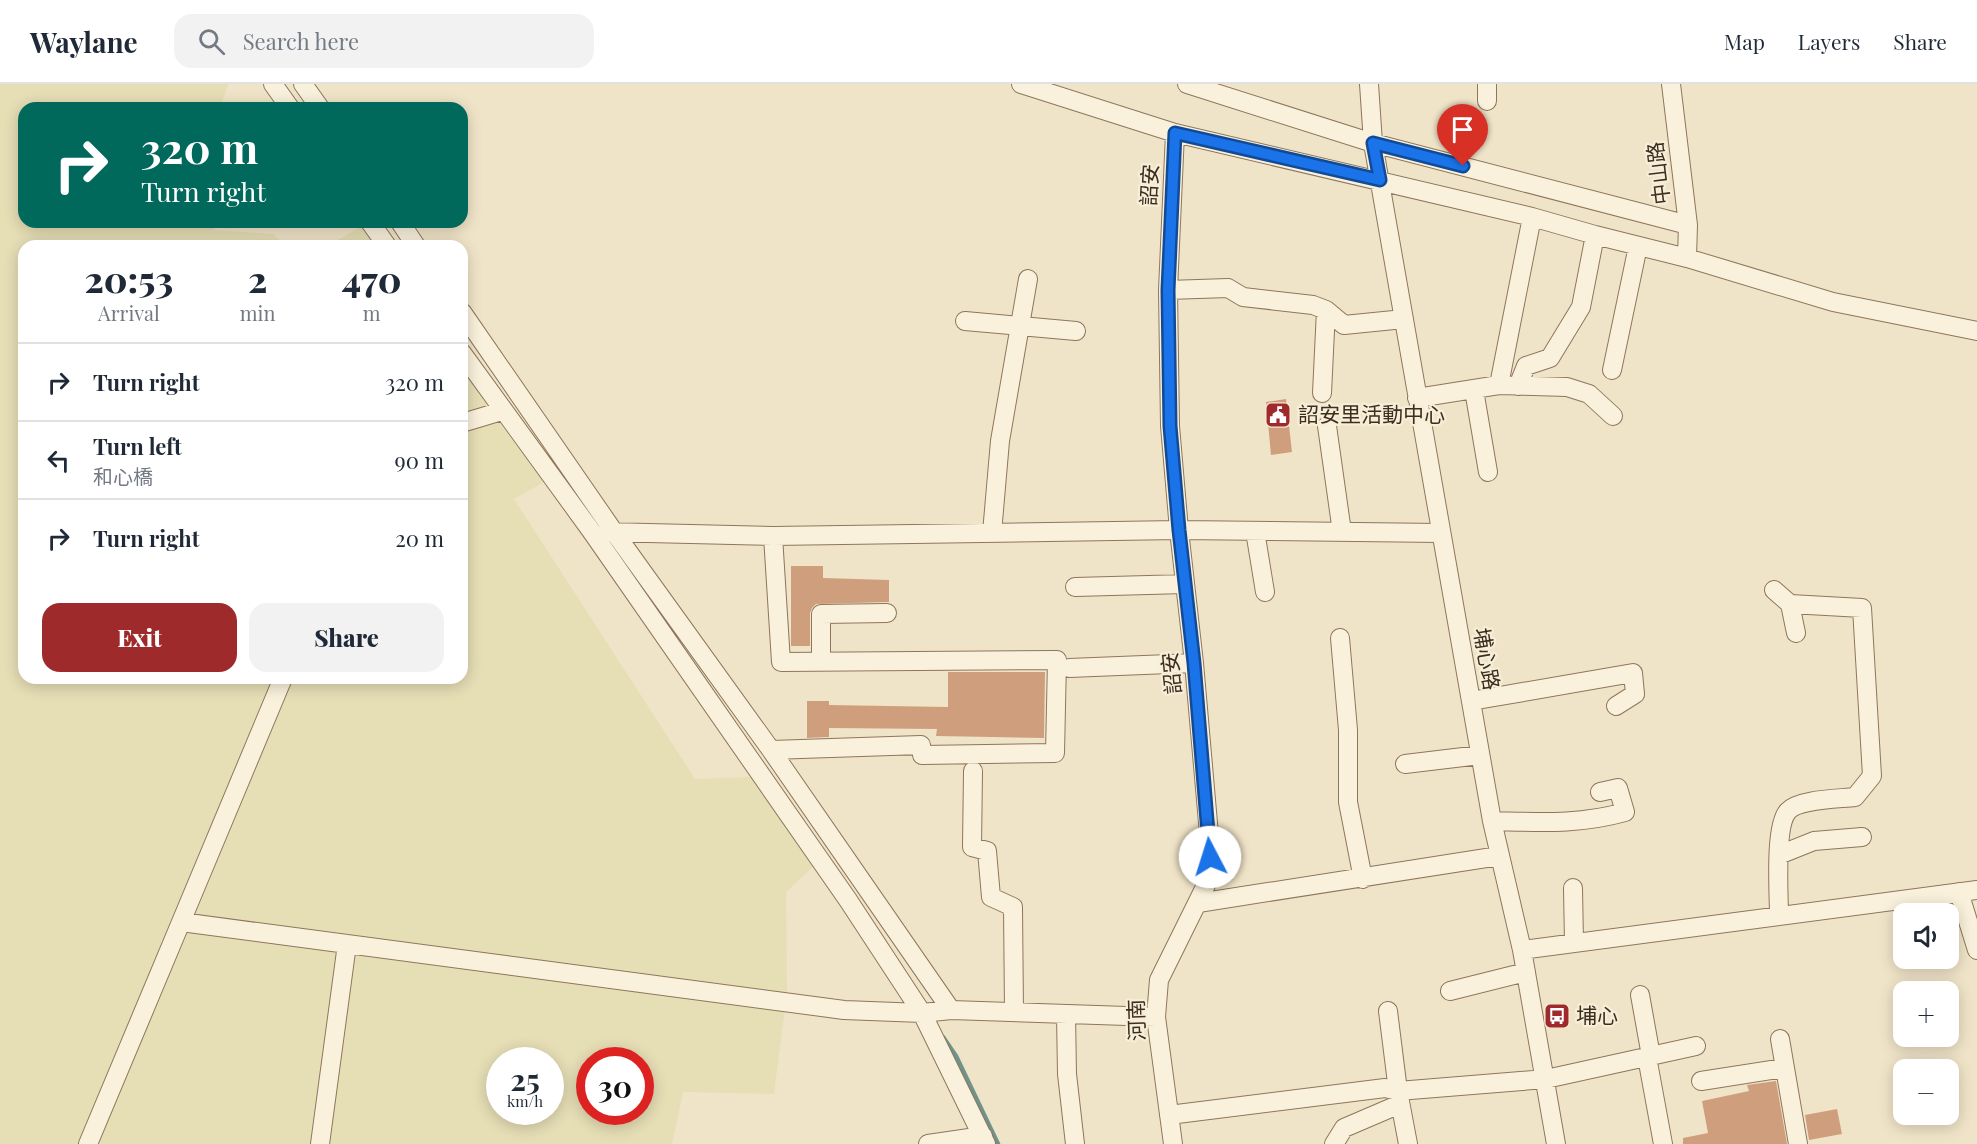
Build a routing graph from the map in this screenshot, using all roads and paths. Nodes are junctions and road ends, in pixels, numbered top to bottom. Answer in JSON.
{"nodes":[{"id":1,"x":273,"y":84,"type":"edge"},
{"id":2,"x":303,"y":84,"type":"edge"},
{"id":3,"x":1021,"y":84,"type":"edge"},
{"id":4,"x":1187,"y":84,"type":"edge"},
{"id":5,"x":1369,"y":84,"type":"edge"},
{"id":6,"x":1671,"y":84,"type":"edge"},
{"id":7,"x":286,"y":102,"type":"edge"},
{"id":8,"x":316,"y":102,"type":"edge"},
{"id":9,"x":1175,"y":133,"type":"junction"},
{"id":10,"x":1373,"y":143,"type":"junction"},
{"id":11,"x":1380,"y":180,"type":"junction"},
{"id":12,"x":1532,"y":217,"type":"junction"},
{"id":13,"x":1688,"y":225,"type":"junction"},
{"id":14,"x":1595,"y":235,"type":"junction"},
{"id":15,"x":1638,"y":246,"type":"junction"},
{"id":16,"x":1687,"y":258,"type":"junction"},
{"id":17,"x":1028,"y":279,"type":"dead end"},
{"id":18,"x":1168,"y":290,"type":"junction"},
{"id":19,"x":1326,"y":310,"type":"junction"},
{"id":20,"x":1404,"y":319,"type":"junction"},
{"id":21,"x":468,"y":321,"type":"edge"},
{"id":22,"x":965,"y":321,"type":"dead end"},
{"id":23,"x":1020,"y":326,"type":"junction"},
{"id":24,"x":1076,"y":331,"type":"dead end"},
{"id":25,"x":1977,"y":331,"type":"edge"},
{"id":26,"x":468,"y":362,"type":"edge"},
{"id":27,"x":1612,"y":370,"type":"dead end"},
{"id":28,"x":1499,"y":385,"type":"junction"},
{"id":29,"x":1518,"y":386,"type":"junction"},
{"id":30,"x":1474,"y":390,"type":"junction"},
{"id":31,"x":1322,"y":393,"type":"dead end"},
{"id":32,"x":1417,"y":398,"type":"junction"},
{"id":33,"x":502,"y":411,"type":"junction"},
{"id":34,"x":1614,"y":416,"type":"dead end"},
{"id":35,"x":468,"y":421,"type":"edge"},
{"id":36,"x":1327,"y":426,"type":"dead end"},
{"id":37,"x":1488,"y":471,"type":"dead end"},
{"id":38,"x":1179,"y":530,"type":"junction"},
{"id":39,"x":1255,"y":531,"type":"junction"},
{"id":40,"x":592,"y":532,"type":"junction"},
{"id":41,"x":614,"y":532,"type":"junction"},
{"id":42,"x":1342,"y":532,"type":"junction"},
{"id":43,"x":992,"y":533,"type":"junction"},
{"id":44,"x":1441,"y":533,"type":"junction"},
{"id":45,"x":773,"y":536,"type":"junction"},
{"id":46,"x":1185,"y":584,"type":"junction"},
{"id":47,"x":1075,"y":587,"type":"dead end"},
{"id":48,"x":1774,"y":590,"type":"dead end"},
{"id":49,"x":1265,"y":592,"type":"dead end"},
{"id":50,"x":1790,"y":604,"type":"junction"},
{"id":51,"x":887,"y":613,"type":"dead end"},
{"id":52,"x":1796,"y":633,"type":"dead end"},
{"id":53,"x":1340,"y":638,"type":"dead end"},
{"id":54,"x":821,"y":662,"type":"junction"},
{"id":55,"x":1194,"y":663,"type":"junction"},
{"id":56,"x":1069,"y":668,"type":"dead end"},
{"id":57,"x":280,"y":684,"type":"edge"},
{"id":58,"x":1471,"y":701,"type":"junction"},
{"id":59,"x":1616,"y":706,"type":"dead end"},
{"id":60,"x":771,"y":750,"type":"junction"},
{"id":61,"x":1480,"y":755,"type":"junction"},
{"id":62,"x":1405,"y":764,"type":"dead end"},
{"id":63,"x":973,"y":771,"type":"dead end"},
{"id":64,"x":1600,"y":792,"type":"dead end"},
{"id":65,"x":1492,"y":821,"type":"junction"},
{"id":66,"x":1862,"y":837,"type":"dead end"},
{"id":67,"x":1779,"y":855,"type":"junction"},
{"id":68,"x":1499,"y":856,"type":"junction"},
{"id":69,"x":1363,"y":879,"type":"junction"},
{"id":70,"x":1573,"y":888,"type":"dead end"},
{"id":71,"x":1968,"y":891,"type":"edge"},
{"id":72,"x":1198,"y":903,"type":"junction"},
{"id":73,"x":1779,"y":916,"type":"junction"},
{"id":74,"x":181,"y":922,"type":"junction"},
{"id":75,"x":1574,"y":943,"type":"junction"},
{"id":76,"x":347,"y":944,"type":"junction"},
{"id":77,"x":1522,"y":950,"type":"junction"},
{"id":78,"x":1977,"y":950,"type":"edge"},
{"id":79,"x":1526,"y":972,"type":"junction"},
{"id":80,"x":1450,"y":991,"type":"dead end"},
{"id":81,"x":1640,"y":995,"type":"dead end"},
{"id":82,"x":951,"y":1010,"type":"junction"},
{"id":83,"x":1388,"y":1011,"type":"dead end"},
{"id":84,"x":1014,"y":1012,"type":"junction"},
{"id":85,"x":922,"y":1013,"type":"junction"},
{"id":86,"x":1066,"y":1014,"type":"junction"},
{"id":87,"x":1156,"y":1017,"type":"junction"},
{"id":88,"x":1780,"y":1039,"type":"dead end"},
{"id":89,"x":1696,"y":1046,"type":"dead end"},
{"id":90,"x":1649,"y":1056,"type":"junction"},
{"id":91,"x":1784,"y":1068,"type":"junction"},
{"id":92,"x":1546,"y":1079,"type":"junction"},
{"id":93,"x":1701,"y":1081,"type":"dead end"},
{"id":94,"x":1399,"y":1097,"type":"junction"},
{"id":95,"x":1169,"y":1115,"type":"junction"},
{"id":96,"x":985,"y":1140,"type":"edge"},
{"id":97,"x":88,"y":1144,"type":"edge"},
{"id":98,"x":320,"y":1144,"type":"edge"},
{"id":99,"x":928,"y":1144,"type":"edge"},
{"id":100,"x":1075,"y":1144,"type":"edge"},
{"id":101,"x":1173,"y":1144,"type":"edge"},
{"id":102,"x":1334,"y":1144,"type":"edge"},
{"id":103,"x":1408,"y":1144,"type":"edge"},
{"id":104,"x":1556,"y":1144,"type":"edge"},
{"id":105,"x":1664,"y":1144,"type":"edge"},
{"id":106,"x":1798,"y":1144,"type":"edge"}],
"edges":[{"from":1,"to":7,"type":"street"},
{"from":2,"to":8,"type":"street"},
{"from":3,"to":9,"type":"street"},
{"from":4,"to":10,"type":"street"},
{"from":5,"to":10,"type":"street","name":"埔心路"},
{"from":6,"to":13,"type":"street","name":"中山路"},
{"from":9,"to":11,"type":"street"},
{"from":9,"to":18,"type":"street","name":"詔安"},
{"from":10,"to":11,"type":"street","name":"埔心路"},
{"from":10,"to":13,"type":"street"},
{"from":11,"to":12,"type":"street"},
{"from":11,"to":20,"type":"street","name":"埔心路"},
{"from":12,"to":14,"type":"street"},
{"from":12,"to":28,"type":"street"},
{"from":13,"to":16,"type":"street","name":"中山路"},
{"from":14,"to":15,"type":"street"},
{"from":14,"to":29,"type":"street"},
{"from":15,"to":16,"type":"street"},
{"from":15,"to":27,"type":"street"},
{"from":16,"to":25,"type":"street"},
{"from":17,"to":23,"type":"street"},
{"from":18,"to":19,"type":"street"},
{"from":18,"to":38,"type":"street","name":"詔安"},
{"from":19,"to":20,"type":"street"},
{"from":19,"to":31,"type":"street"},
{"from":20,"to":32,"type":"street","name":"埔心路"},
{"from":21,"to":41,"type":"street"},
{"from":22,"to":23,"type":"street"},
{"from":23,"to":24,"type":"street"},
{"from":23,"to":43,"type":"street"},
{"from":26,"to":33,"type":"street"},
{"from":28,"to":29,"type":"street"},
{"from":28,"to":30,"type":"street"},
{"from":29,"to":34,"type":"street"},
{"from":30,"to":32,"type":"street"},
{"from":30,"to":37,"type":"street"},
{"from":32,"to":44,"type":"street","name":"埔心路"},
{"from":33,"to":35,"type":"street"},
{"from":33,"to":40,"type":"street"},
{"from":36,"to":42,"type":"street"},
{"from":38,"to":39,"type":"street"},
{"from":38,"to":43,"type":"street"},
{"from":38,"to":46,"type":"street","name":"詔安"},
{"from":39,"to":42,"type":"street"},
{"from":39,"to":49,"type":"street"},
{"from":40,"to":41,"type":"street"},
{"from":40,"to":85,"type":"street"},
{"from":41,"to":45,"type":"street"},
{"from":41,"to":60,"type":"street"},
{"from":42,"to":44,"type":"street"},
{"from":43,"to":45,"type":"street"},
{"from":44,"to":58,"type":"street","name":"埔心路"},
{"from":45,"to":54,"type":"street"},
{"from":46,"to":47,"type":"street"},
{"from":46,"to":55,"type":"street","name":"詔安"},
{"from":48,"to":50,"type":"street"},
{"from":50,"to":52,"type":"street"},
{"from":50,"to":67,"type":"street"},
{"from":51,"to":54,"type":"street"},
{"from":53,"to":69,"type":"street"},
{"from":54,"to":60,"type":"street"},
{"from":55,"to":56,"type":"street"},
{"from":55,"to":72,"type":"street","name":"詔安"},
{"from":57,"to":74,"type":"street"},
{"from":58,"to":59,"type":"street"},
{"from":58,"to":61,"type":"street","name":"埔心路"},
{"from":60,"to":82,"type":"street"},
{"from":61,"to":62,"type":"street"},
{"from":61,"to":65,"type":"street","name":"埔心路"},
{"from":63,"to":84,"type":"street"},
{"from":64,"to":65,"type":"street"},
{"from":65,"to":68,"type":"street","name":"埔心路"},
{"from":66,"to":67,"type":"street"},
{"from":67,"to":73,"type":"street"},
{"from":68,"to":69,"type":"street"},
{"from":68,"to":77,"type":"street","name":"埔心路"},
{"from":69,"to":72,"type":"street"},
{"from":70,"to":75,"type":"street"},
{"from":71,"to":73,"type":"street"},
{"from":71,"to":78,"type":"street"},
{"from":72,"to":87,"type":"street","name":"河南"},
{"from":73,"to":75,"type":"street"},
{"from":74,"to":76,"type":"street"},
{"from":74,"to":97,"type":"street"},
{"from":75,"to":77,"type":"street"},
{"from":76,"to":85,"type":"street"},
{"from":76,"to":98,"type":"street"},
{"from":77,"to":79,"type":"street","name":"埔心路"},
{"from":79,"to":80,"type":"street"},
{"from":79,"to":92,"type":"street","name":"埔心路"},
{"from":81,"to":90,"type":"street"},
{"from":82,"to":84,"type":"street"},
{"from":82,"to":85,"type":"street"},
{"from":83,"to":94,"type":"street"},
{"from":84,"to":86,"type":"street"},
{"from":85,"to":96,"type":"street"},
{"from":86,"to":87,"type":"street"},
{"from":86,"to":100,"type":"street"},
{"from":87,"to":95,"type":"street","name":"河南"},
{"from":88,"to":91,"type":"street"},
{"from":89,"to":90,"type":"street"},
{"from":90,"to":92,"type":"street"},
{"from":90,"to":105,"type":"street"},
{"from":91,"to":93,"type":"street"},
{"from":91,"to":106,"type":"street"},
{"from":92,"to":94,"type":"street"},
{"from":92,"to":104,"type":"street","name":"埔心路"},
{"from":94,"to":95,"type":"street"},
{"from":94,"to":102,"type":"street"},
{"from":94,"to":103,"type":"street"},
{"from":95,"to":101,"type":"street","name":"河南"},
{"from":96,"to":99,"type":"street"}]}
